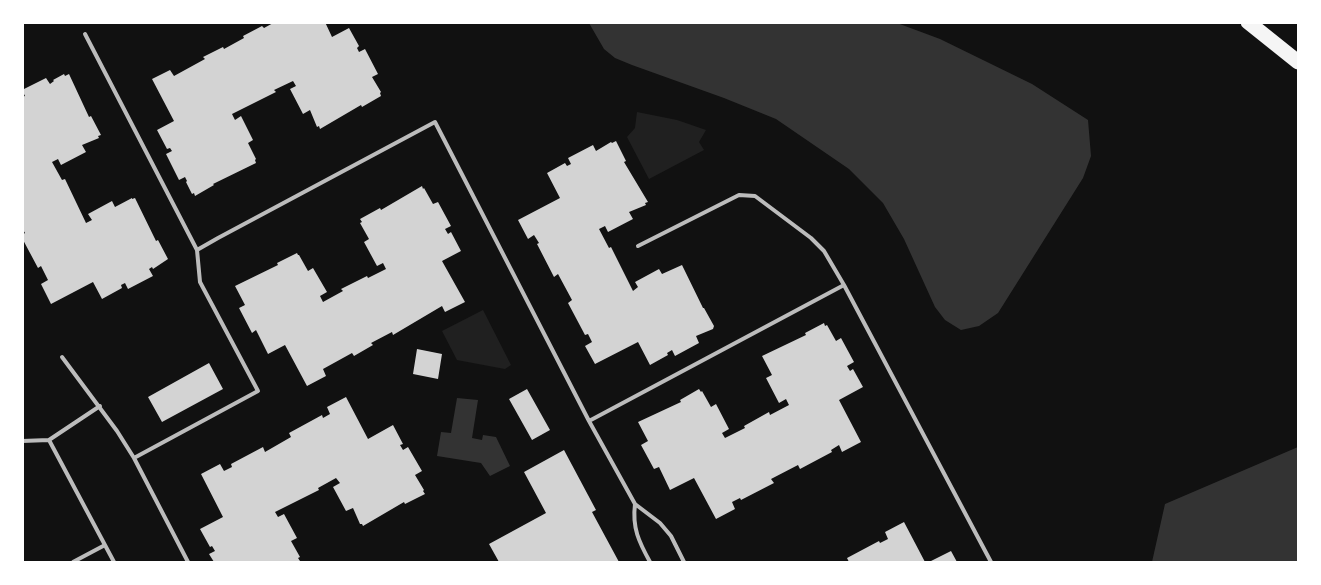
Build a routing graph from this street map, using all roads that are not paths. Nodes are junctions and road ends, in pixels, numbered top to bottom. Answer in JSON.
{"nodes":[{"id":1,"x":1248,"y":22,"type":"edge"},
{"id":2,"x":85,"y":34,"type":"dead end"},
{"id":3,"x":1298,"y":62,"type":"edge"},
{"id":4,"x":638,"y":246,"type":"dead end"},
{"id":5,"x":197,"y":250,"type":"junction"},
{"id":6,"x":844,"y":285,"type":"junction"},
{"id":7,"x":62,"y":356,"type":"dead end"},
{"id":8,"x":100,"y":406,"type":"junction"},
{"id":9,"x":589,"y":421,"type":"junction"},
{"id":10,"x":49,"y":440,"type":"junction"},
{"id":11,"x":22,"y":441,"type":"edge"},
{"id":12,"x":134,"y":458,"type":"junction"},
{"id":13,"x":635,"y":504,"type":"junction"},
{"id":14,"x":105,"y":545,"type":"junction"},
{"id":15,"x":73,"y":562,"type":"edge"},
{"id":16,"x":114,"y":562,"type":"edge"},
{"id":17,"x":188,"y":562,"type":"edge"},
{"id":18,"x":650,"y":562,"type":"edge"},
{"id":19,"x":684,"y":562,"type":"edge"},
{"id":20,"x":990,"y":562,"type":"edge"}],
"edges":[{"from":1,"to":3,"type":"highway"},
{"from":2,"to":5,"type":"lane"},
{"from":4,"to":6,"type":"lane"},
{"from":5,"to":9,"type":"lane"},
{"from":5,"to":12,"type":"lane"},
{"from":6,"to":9,"type":"lane"},
{"from":6,"to":20,"type":"lane"},
{"from":7,"to":8,"type":"lane"},
{"from":8,"to":10,"type":"lane"},
{"from":8,"to":12,"type":"lane"},
{"from":9,"to":13,"type":"lane"},
{"from":10,"to":11,"type":"lane"},
{"from":10,"to":14,"type":"lane"},
{"from":12,"to":17,"type":"lane"},
{"from":13,"to":18,"type":"lane"},
{"from":13,"to":19,"type":"lane"},
{"from":14,"to":15,"type":"lane"},
{"from":14,"to":16,"type":"lane"}]}
